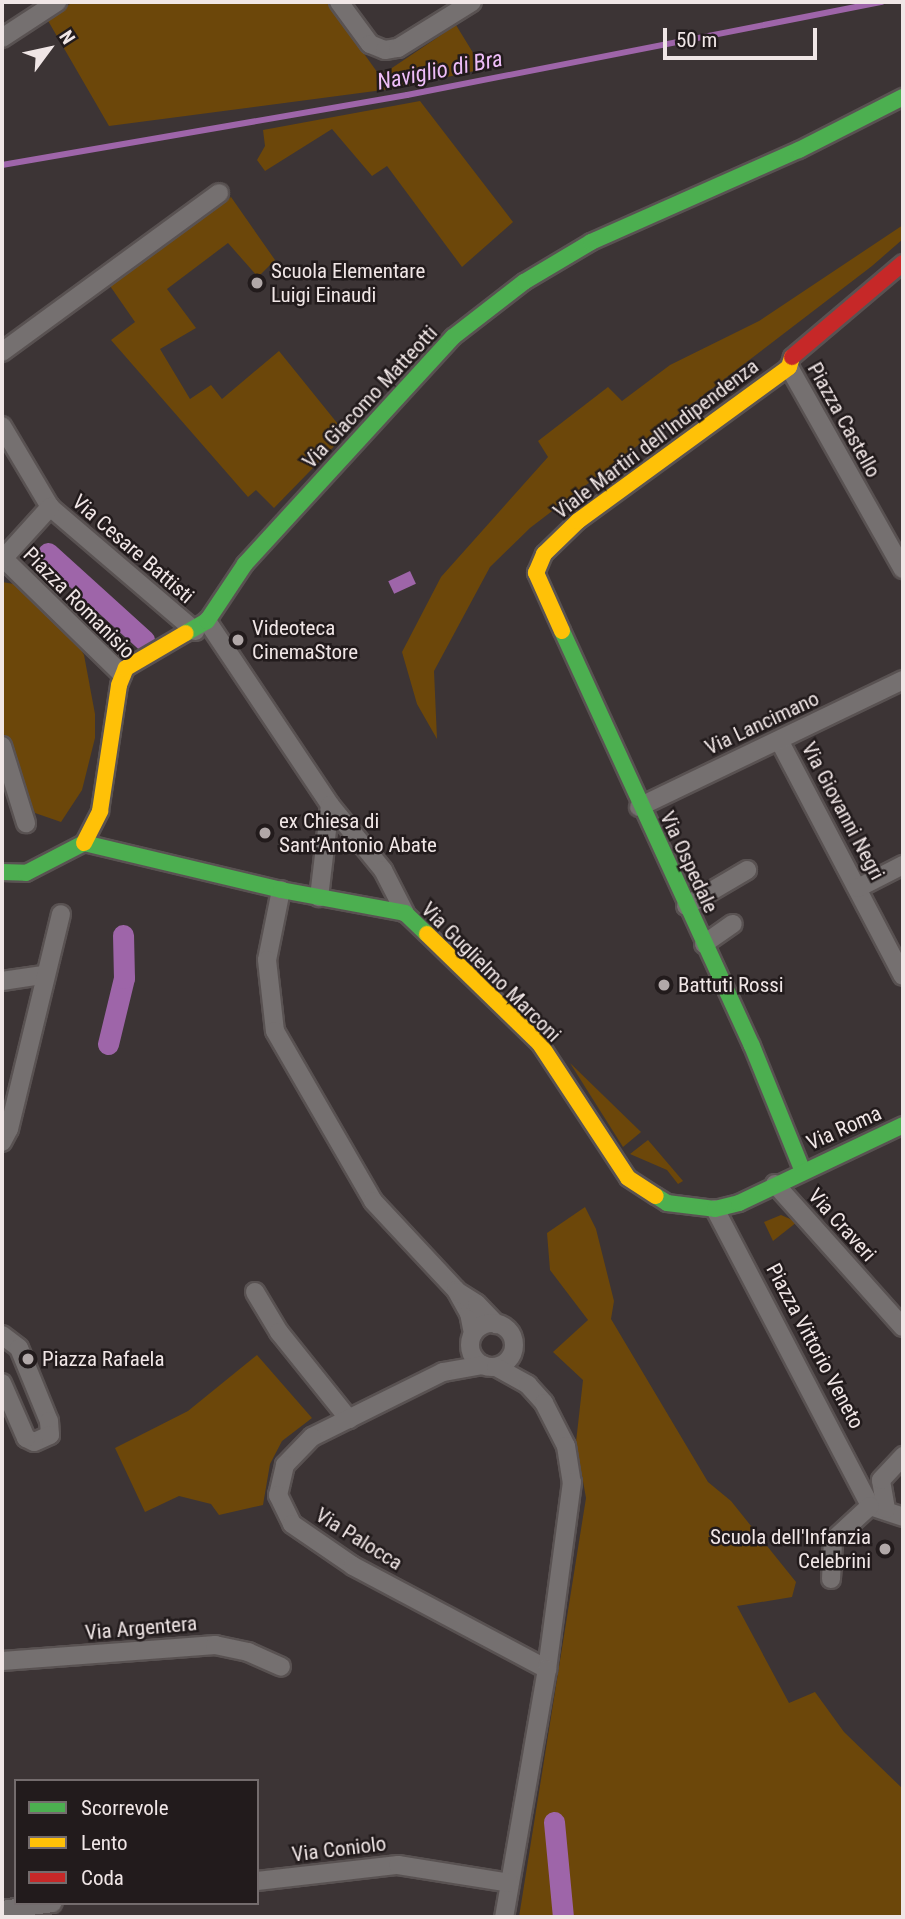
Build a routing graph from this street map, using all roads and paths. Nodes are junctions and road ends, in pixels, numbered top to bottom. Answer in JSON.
{"nodes":[{"id":1,"x":57,"y":2,"type":"edge"},
{"id":2,"x":339,"y":2,"type":"edge"},
{"id":3,"x":472,"y":2,"type":"edge"},
{"id":4,"x":2,"y":38,"type":"edge"},
{"id":5,"x":903,"y":97,"type":"edge"},
{"id":6,"x":219,"y":193,"type":"dead end"},
{"id":7,"x":903,"y":263,"type":"edge"},
{"id":8,"x":2,"y":352,"type":"edge"},
{"id":9,"x":789,"y":367,"type":"junction"},
{"id":10,"x":2,"y":426,"type":"edge"},
{"id":11,"x":50,"y":507,"type":"junction"},
{"id":12,"x":3,"y":560,"type":"edge"},
{"id":13,"x":903,"y":569,"type":"edge"},
{"id":14,"x":536,"y":573,"type":"joint"},
{"id":15,"x":201,"y":626,"type":"junction"},
{"id":16,"x":122,"y":674,"type":"junction"},
{"id":17,"x":903,"y":680,"type":"edge"},
{"id":18,"x":780,"y":742,"type":"junction"},
{"id":19,"x":2,"y":746,"type":"edge"},
{"id":20,"x":330,"y":805,"type":"junction"},
{"id":21,"x":639,"y":807,"type":"junction"},
{"id":22,"x":26,"y":823,"type":"dead end"},
{"id":23,"x":84,"y":843,"type":"junction"},
{"id":24,"x":903,"y":865,"type":"edge"},
{"id":25,"x":747,"y":870,"type":"dead end"},
{"id":26,"x":2,"y":872,"type":"edge"},
{"id":27,"x":858,"y":888,"type":"junction"},
{"id":28,"x":281,"y":890,"type":"junction"},
{"id":29,"x":319,"y":897,"type":"junction"},
{"id":30,"x":686,"y":906,"type":"junction"},
{"id":31,"x":405,"y":913,"type":"junction"},
{"id":32,"x":61,"y":914,"type":"dead end"},
{"id":33,"x":733,"y":924,"type":"dead end"},
{"id":34,"x":704,"y":943,"type":"junction"},
{"id":35,"x":42,"y":975,"type":"junction"},
{"id":36,"x":903,"y":976,"type":"edge"},
{"id":37,"x":2,"y":981,"type":"edge"},
{"id":38,"x":902,"y":1129,"type":"edge"},
{"id":39,"x":2,"y":1142,"type":"edge"},
{"id":40,"x":802,"y":1170,"type":"junction"},
{"id":41,"x":775,"y":1184,"type":"junction"},
{"id":42,"x":716,"y":1209,"type":"junction"},
{"id":43,"x":456,"y":1290,"type":"junction"},
{"id":44,"x":255,"y":1292,"type":"dead end"},
{"id":45,"x":496,"y":1324,"type":"junction"},
{"id":46,"x":903,"y":1327,"type":"edge"},
{"id":47,"x":2,"y":1335,"type":"edge"},
{"id":48,"x":472,"y":1339,"type":"junction"},
{"id":49,"x":513,"y":1352,"type":"junction"},
{"id":50,"x":489,"y":1366,"type":"junction"},
{"id":51,"x":443,"y":1371,"type":"junction"},
{"id":52,"x":2,"y":1383,"type":"edge"},
{"id":53,"x":528,"y":1385,"type":"junction"},
{"id":54,"x":349,"y":1419,"type":"junction"},
{"id":55,"x":903,"y":1456,"type":"edge"},
{"id":56,"x":878,"y":1507,"type":"junction"},
{"id":57,"x":903,"y":1517,"type":"edge"},
{"id":58,"x":831,"y":1579,"type":"dead end"},
{"id":59,"x":2,"y":1661,"type":"edge"},
{"id":60,"x":281,"y":1667,"type":"dead end"},
{"id":61,"x":547,"y":1669,"type":"junction"},
{"id":62,"x":259,"y":1881,"type":"edge"},
{"id":63,"x":510,"y":1883,"type":"junction"},
{"id":64,"x":38,"y":1905,"type":"edge"},
{"id":65,"x":2,"y":1910,"type":"edge"},
{"id":66,"x":504,"y":1917,"type":"edge"}],
"edges":[{"from":1,"to":4,"type":"street"},
{"from":2,"to":3,"type":"street"},
{"from":5,"to":15,"type":"street","name":"Via Giacomo Matteotti"},
{"from":6,"to":8,"type":"street"},
{"from":7,"to":9,"type":"street","name":"Viale Martiri dell'Indipendenza"},
{"from":9,"to":13,"type":"street","name":"Piazza Castello"},
{"from":9,"to":14,"type":"street","name":"Viale Martiri dell'Indipendenza"},
{"from":10,"to":11,"type":"street","name":"Via Cesare Battisti"},
{"from":11,"to":12,"type":"street","name":"Piazza Romanisio"},
{"from":11,"to":15,"type":"street","name":"Via Cesare Battisti"},
{"from":12,"to":16,"type":"street","name":"Piazza Romanisio"},
{"from":14,"to":21,"type":"street","name":"Via Ospedale"},
{"from":15,"to":16,"type":"street"},
{"from":15,"to":20,"type":"street","name":"Via Cesare Battisti"},
{"from":16,"to":23,"type":"street","name":"Piazza Romanisio"},
{"from":17,"to":18,"type":"street","name":"Via Lancimano"},
{"from":18,"to":21,"type":"street","name":"Via Lancimano"},
{"from":18,"to":27,"type":"street","name":"Via Giovanni Negri"},
{"from":19,"to":22,"type":"street"},
{"from":20,"to":29,"type":"street"},
{"from":20,"to":31,"type":"street","name":"Via Cesare Battisti"},
{"from":21,"to":30,"type":"street","name":"Via Ospedale"},
{"from":23,"to":26,"type":"street"},
{"from":23,"to":28,"type":"street","name":"Via Guglielmo Marconi"},
{"from":24,"to":27,"type":"street"},
{"from":25,"to":30,"type":"street"},
{"from":27,"to":36,"type":"street","name":"Via Giovanni Negri"},
{"from":28,"to":29,"type":"street","name":"Via Guglielmo Marconi"},
{"from":28,"to":43,"type":"street"},
{"from":29,"to":31,"type":"street","name":"Via Guglielmo Marconi"},
{"from":30,"to":34,"type":"street","name":"Via Ospedale"},
{"from":31,"to":42,"type":"street","name":"Via Guglielmo Marconi"},
{"from":32,"to":35,"type":"street"},
{"from":33,"to":34,"type":"street"},
{"from":34,"to":40,"type":"street","name":"Via Ospedale"},
{"from":35,"to":37,"type":"street"},
{"from":35,"to":39,"type":"street"},
{"from":38,"to":40,"type":"street","name":"Via Roma"},
{"from":40,"to":41,"type":"street","name":"Via Guglielmo Marconi"},
{"from":41,"to":42,"type":"street","name":"Via Guglielmo Marconi"},
{"from":41,"to":46,"type":"street","name":"Via Craveri"},
{"from":42,"to":56,"type":"street","name":"Piazza Vittorio Veneto"},
{"from":43,"to":45,"type":"street"},
{"from":43,"to":48,"type":"street"},
{"from":44,"to":54,"type":"street"},
{"from":45,"to":48,"type":"street","name":"Via Palocca"},
{"from":45,"to":49,"type":"street"},
{"from":47,"to":52,"type":"street"},
{"from":48,"to":50,"type":"street"},
{"from":48,"to":51,"type":"street","name":"Via Palocca"},
{"from":49,"to":50,"type":"street"},
{"from":49,"to":53,"type":"street"},
{"from":50,"to":51,"type":"street","name":"Via Palocca"},
{"from":50,"to":53,"type":"street"},
{"from":51,"to":54,"type":"street","name":"Via Palocca"},
{"from":53,"to":61,"type":"street"},
{"from":54,"to":61,"type":"street","name":"Via Palocca"},
{"from":55,"to":56,"type":"street"},
{"from":56,"to":57,"type":"street"},
{"from":56,"to":58,"type":"street"},
{"from":59,"to":60,"type":"street","name":"Via Argentera"},
{"from":61,"to":63,"type":"street"},
{"from":62,"to":63,"type":"street","name":"Via Coniolo"},
{"from":63,"to":66,"type":"street"},
{"from":64,"to":65,"type":"street"}]}
